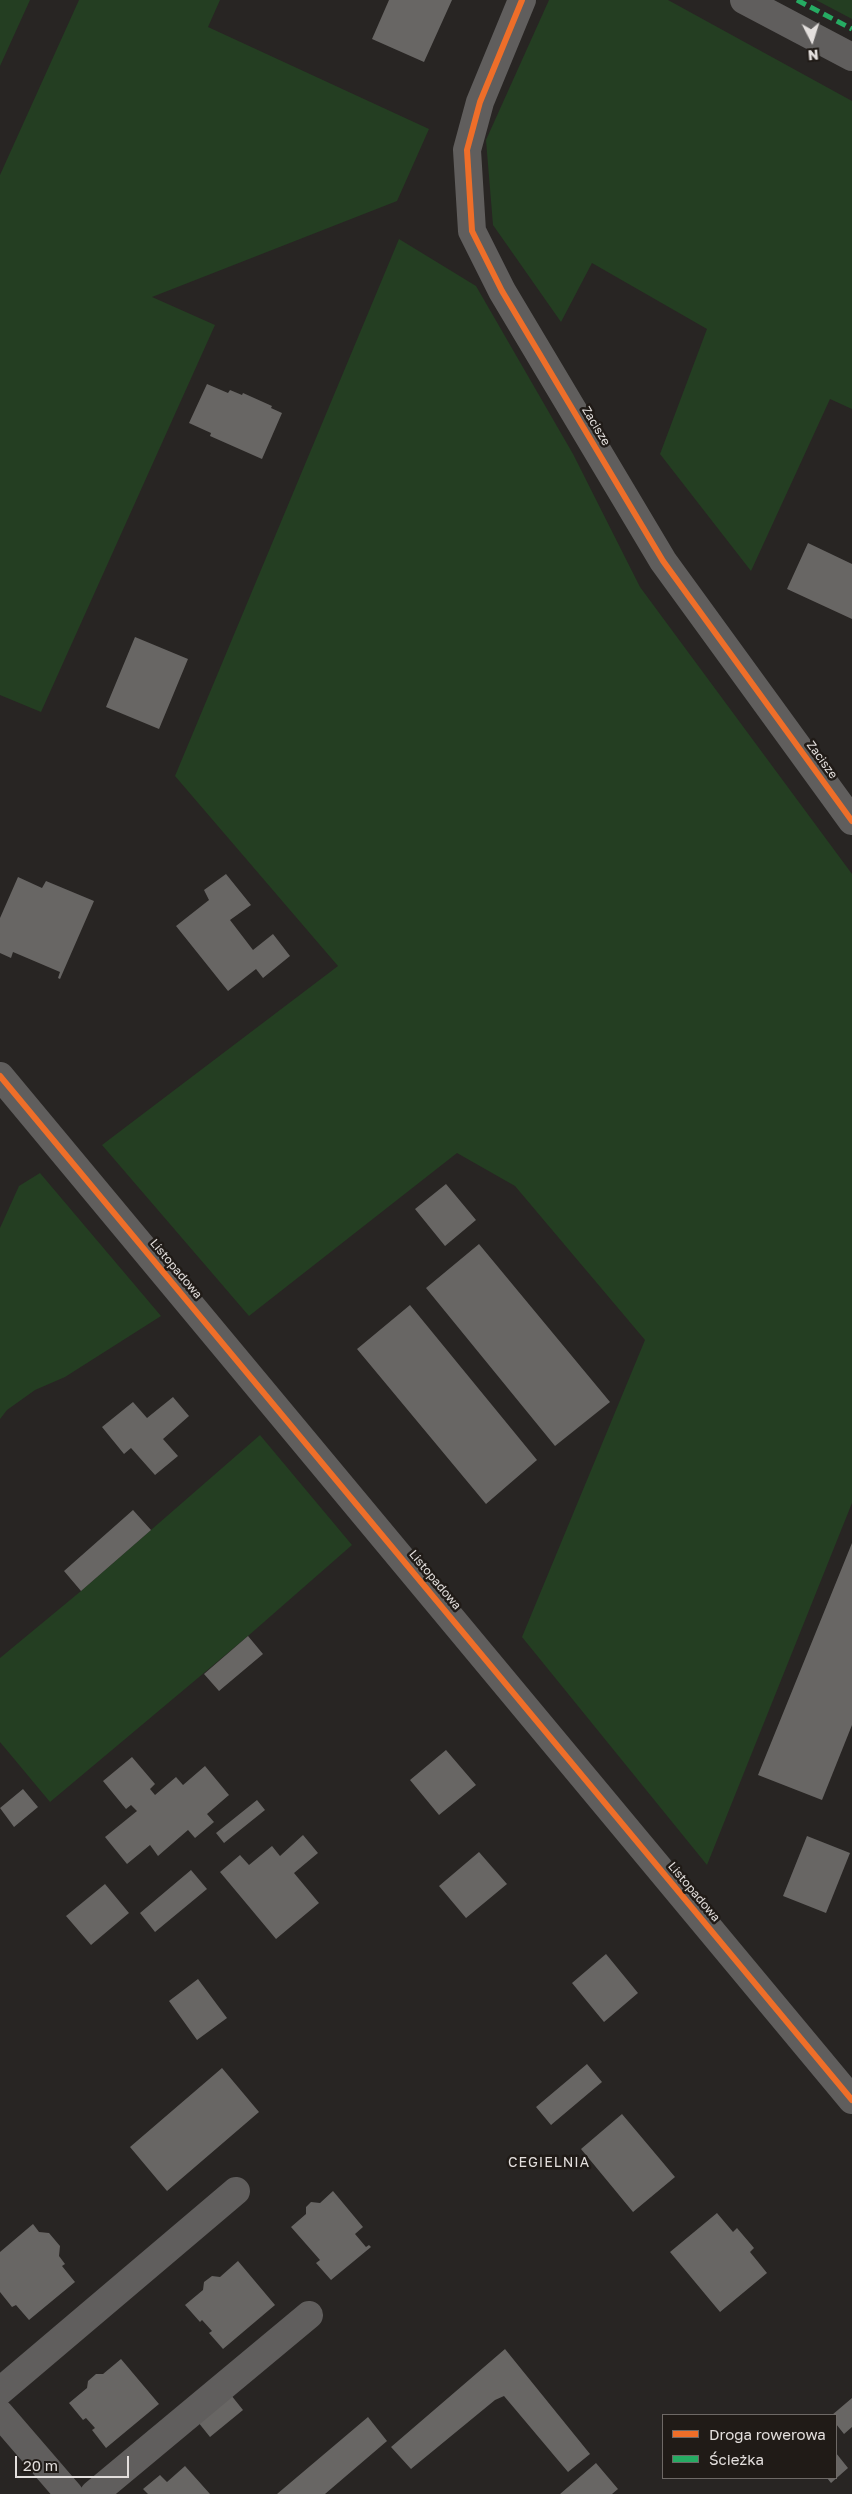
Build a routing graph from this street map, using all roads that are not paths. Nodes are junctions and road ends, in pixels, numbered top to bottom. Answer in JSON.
{"nodes":[{"id":1,"x":522,"y":0,"type":"edge"},
{"id":2,"x":744,"y":0,"type":"edge"},
{"id":3,"x":852,"y":57,"type":"edge"},
{"id":4,"x":852,"y":821,"type":"edge"},
{"id":5,"x":0,"y":1076,"type":"edge"},
{"id":6,"x":852,"y":2100,"type":"edge"},
{"id":7,"x":236,"y":2192,"type":"dead end"},
{"id":8,"x":309,"y":2315,"type":"dead end"},
{"id":9,"x":0,"y":2391,"type":"edge"},
{"id":10,"x":0,"y":2414,"type":"edge"},
{"id":11,"x":69,"y":2494,"type":"edge"},
{"id":12,"x":94,"y":2494,"type":"edge"}],
"edges":[{"from":1,"to":4,"type":"street","name":"Zacisze"},
{"from":2,"to":3,"type":"street"},
{"from":5,"to":6,"type":"street","name":"Listopadowa"},
{"from":7,"to":9,"type":"street"},
{"from":8,"to":12,"type":"street"},
{"from":10,"to":11,"type":"street"}]}
